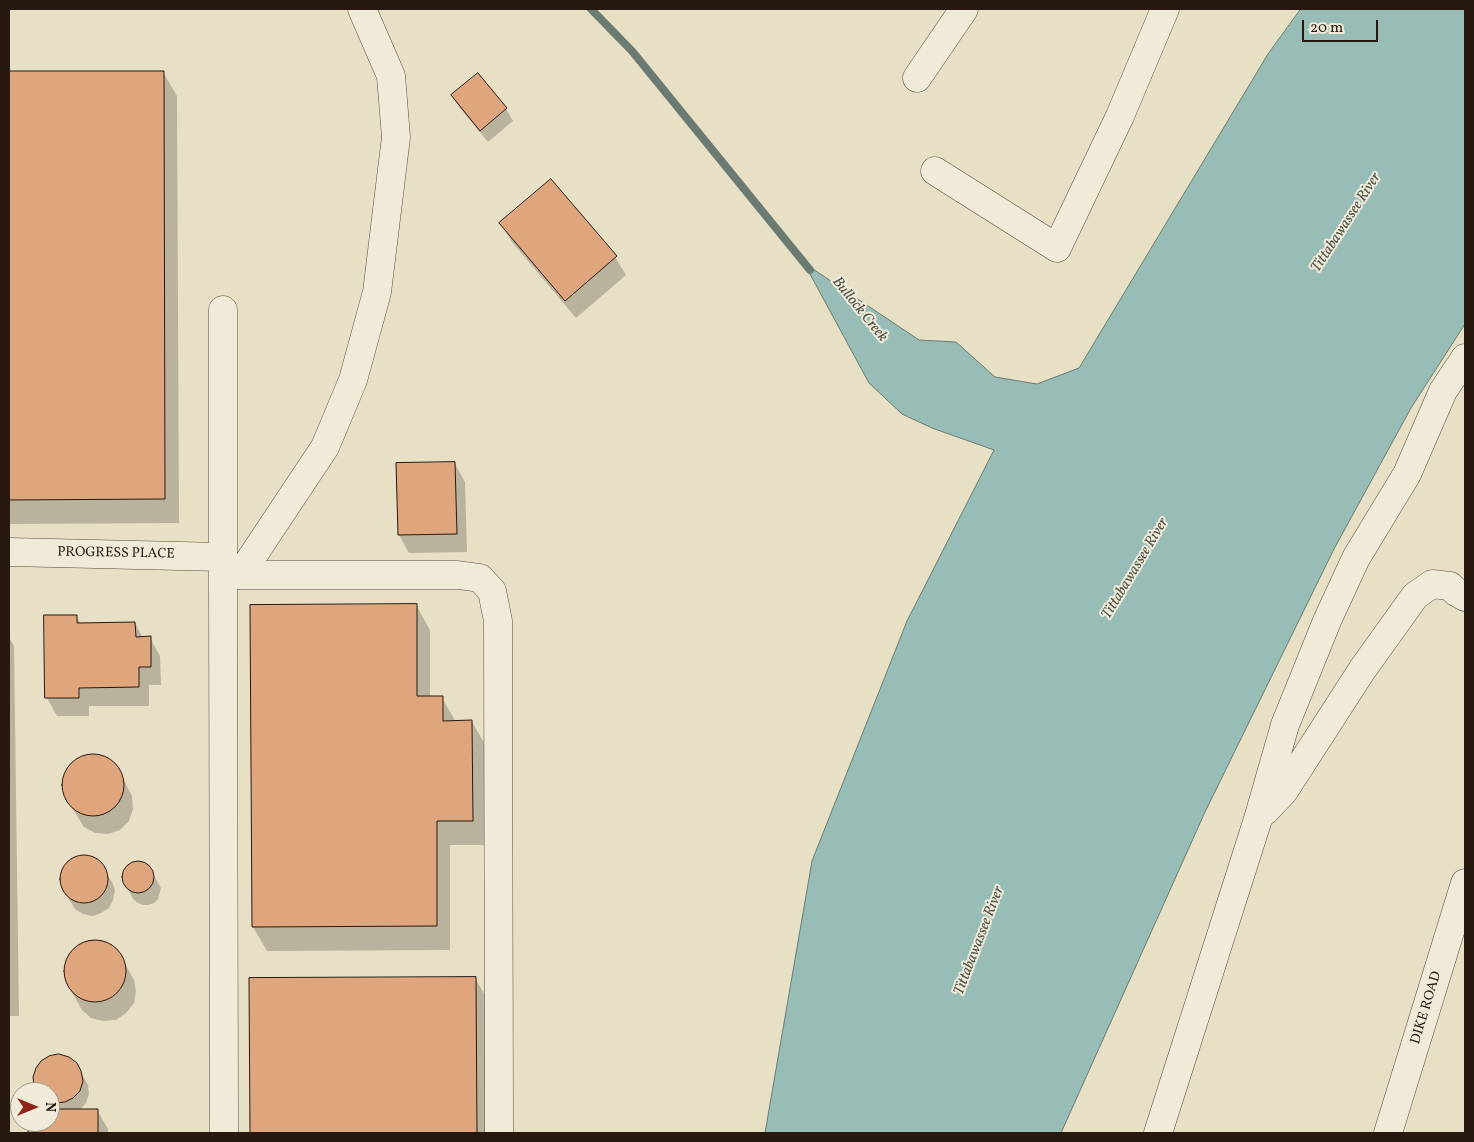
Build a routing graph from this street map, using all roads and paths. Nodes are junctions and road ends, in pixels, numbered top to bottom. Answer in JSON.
{"nodes":[{"id":1,"x":362,"y":9,"type":"edge"},
{"id":2,"x":964,"y":9,"type":"edge"},
{"id":3,"x":1165,"y":9,"type":"edge"},
{"id":4,"x":917,"y":78,"type":"dead end"},
{"id":5,"x":935,"y":172,"type":"dead end"},
{"id":6,"x":223,"y":310,"type":"dead end"},
{"id":7,"x":1465,"y":358,"type":"edge"},
{"id":8,"x":9,"y":552,"type":"edge"},
{"id":9,"x":229,"y":569,"type":"junction"},
{"id":10,"x":1465,"y":597,"type":"edge"},
{"id":11,"x":1258,"y":819,"type":"junction"},
{"id":12,"x":1465,"y":883,"type":"edge"},
{"id":13,"x":224,"y":1133,"type":"edge"},
{"id":14,"x":498,"y":1133,"type":"edge"},
{"id":15,"x":1158,"y":1133,"type":"edge"},
{"id":16,"x":1388,"y":1133,"type":"edge"}],
"edges":[{"from":1,"to":9,"type":"lane"},
{"from":2,"to":4,"type":"lane"},
{"from":3,"to":5,"type":"lane"},
{"from":6,"to":9,"type":"lane"},
{"from":7,"to":11,"type":"lane"},
{"from":8,"to":9,"type":"lane","name":"PROGRESS PLACE"},
{"from":9,"to":13,"type":"lane"},
{"from":9,"to":14,"type":"lane","name":"PROGRESS PLACE"},
{"from":10,"to":11,"type":"lane"},
{"from":11,"to":15,"type":"lane"},
{"from":12,"to":16,"type":"lane","name":"DIKE ROAD"}]}
